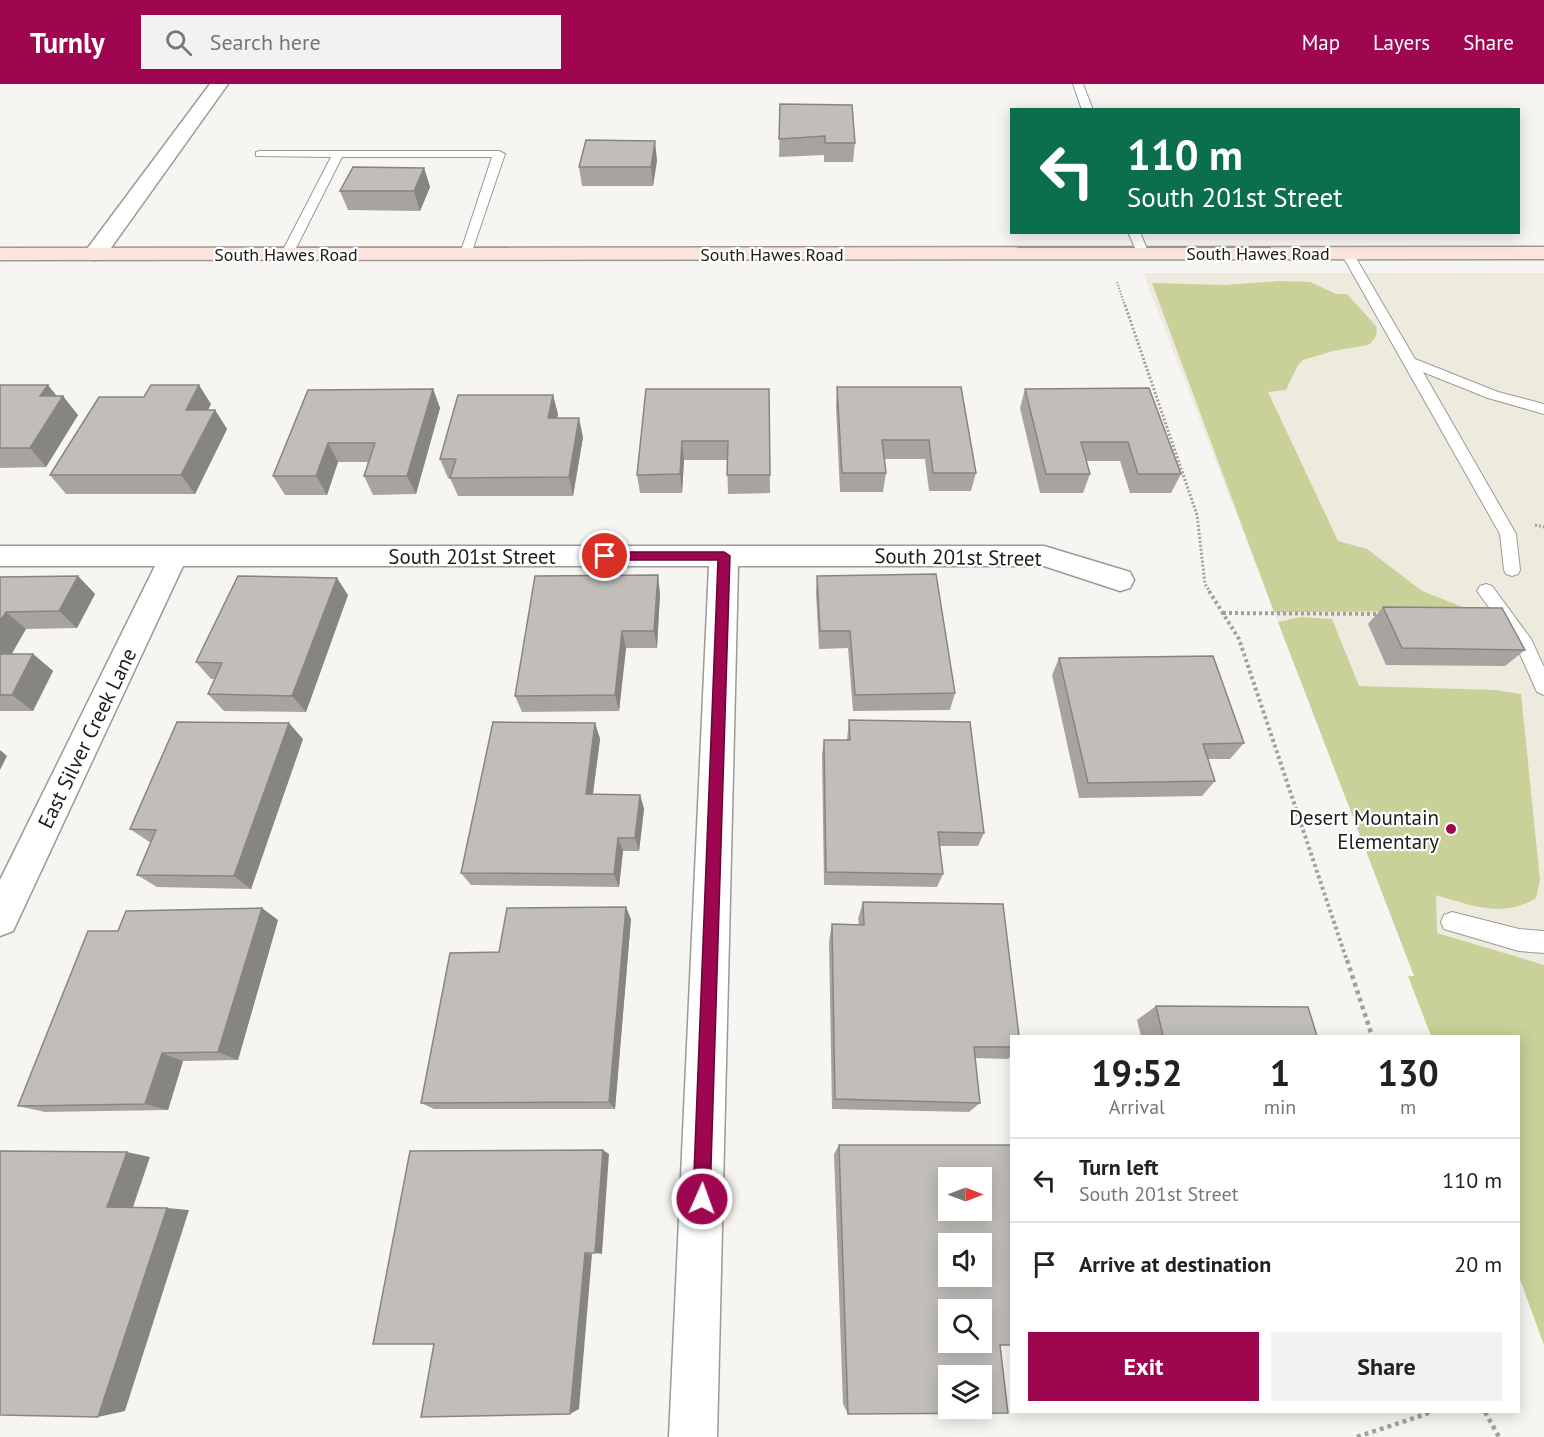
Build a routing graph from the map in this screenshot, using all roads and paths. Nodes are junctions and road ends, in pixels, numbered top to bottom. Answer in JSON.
{"nodes":[{"id":1,"x":219,"y":84,"type":"edge"},
{"id":2,"x":1078,"y":84,"type":"edge"},
{"id":3,"x":1087,"y":108,"type":"edge"},
{"id":4,"x":260,"y":154,"type":"dead end"},
{"id":5,"x":338,"y":154,"type":"junction"},
{"id":6,"x":1135,"y":234,"type":"edge"},
{"id":7,"x":1107,"y":253,"type":"junction"},
{"id":8,"x":1347,"y":253,"type":"junction"},
{"id":9,"x":1544,"y":253,"type":"edge"},
{"id":10,"x":0,"y":254,"type":"edge"},
{"id":11,"x":95,"y":254,"type":"junction"},
{"id":12,"x":287,"y":254,"type":"junction"},
{"id":13,"x":466,"y":254,"type":"junction"},
{"id":14,"x":1143,"y":254,"type":"junction"},
{"id":15,"x":1409,"y":362,"type":"junction"},
{"id":16,"x":1544,"y":409,"type":"edge"},
{"id":17,"x":0,"y":556,"type":"edge"},
{"id":18,"x":174,"y":556,"type":"junction"},
{"id":19,"x":724,"y":556,"type":"junction"},
{"id":20,"x":1512,"y":570,"type":"dead end"},
{"id":21,"x":1120,"y":580,"type":"dead end"},
{"id":22,"x":1486,"y":591,"type":"dead end"},
{"id":23,"x":1223,"y":613,"type":"junction"},
{"id":24,"x":1390,"y":614,"type":"edge"},
{"id":25,"x":1544,"y":687,"type":"edge"},
{"id":26,"x":0,"y":919,"type":"edge"},
{"id":27,"x":1452,"y":922,"type":"dead end"},
{"id":28,"x":1544,"y":942,"type":"edge"},
{"id":29,"x":1372,"y":1035,"type":"edge"},
{"id":30,"x":1429,"y":1413,"type":"edge"},
{"id":31,"x":1486,"y":1413,"type":"edge"},
{"id":32,"x":693,"y":1437,"type":"edge"},
{"id":33,"x":1357,"y":1437,"type":"edge"},
{"id":34,"x":1499,"y":1437,"type":"edge"}],
"edges":[{"from":1,"to":11,"type":"street"},
{"from":2,"to":3,"type":"lane"},
{"from":4,"to":5,"type":"lane"},
{"from":5,"to":12,"type":"lane"},
{"from":5,"to":13,"type":"lane"},
{"from":6,"to":14,"type":"lane"},
{"from":7,"to":13,"type":"main road","name":"South Hawes Road"},
{"from":7,"to":14,"type":"main road","name":"South Hawes Road"},
{"from":7,"to":23,"type":"path"},
{"from":8,"to":9,"type":"main road","name":"South Hawes Road"},
{"from":8,"to":14,"type":"main road","name":"South Hawes Road"},
{"from":8,"to":15,"type":"lane"},
{"from":10,"to":11,"type":"main road","name":"South Hawes Road"},
{"from":11,"to":12,"type":"main road","name":"South Hawes Road"},
{"from":12,"to":13,"type":"main road","name":"South Hawes Road"},
{"from":15,"to":16,"type":"lane"},
{"from":15,"to":20,"type":"lane"},
{"from":17,"to":18,"type":"street","name":"South 201st Street"},
{"from":18,"to":19,"type":"street","name":"South 201st Street"},
{"from":18,"to":26,"type":"street","name":"East Silver Creek Lane"},
{"from":19,"to":21,"type":"street","name":"South 201st Street"},
{"from":19,"to":32,"type":"street"},
{"from":22,"to":25,"type":"lane"},
{"from":23,"to":24,"type":"path"},
{"from":23,"to":29,"type":"path"},
{"from":27,"to":28,"type":"lane"},
{"from":30,"to":33,"type":"path"},
{"from":31,"to":34,"type":"path"}]}
